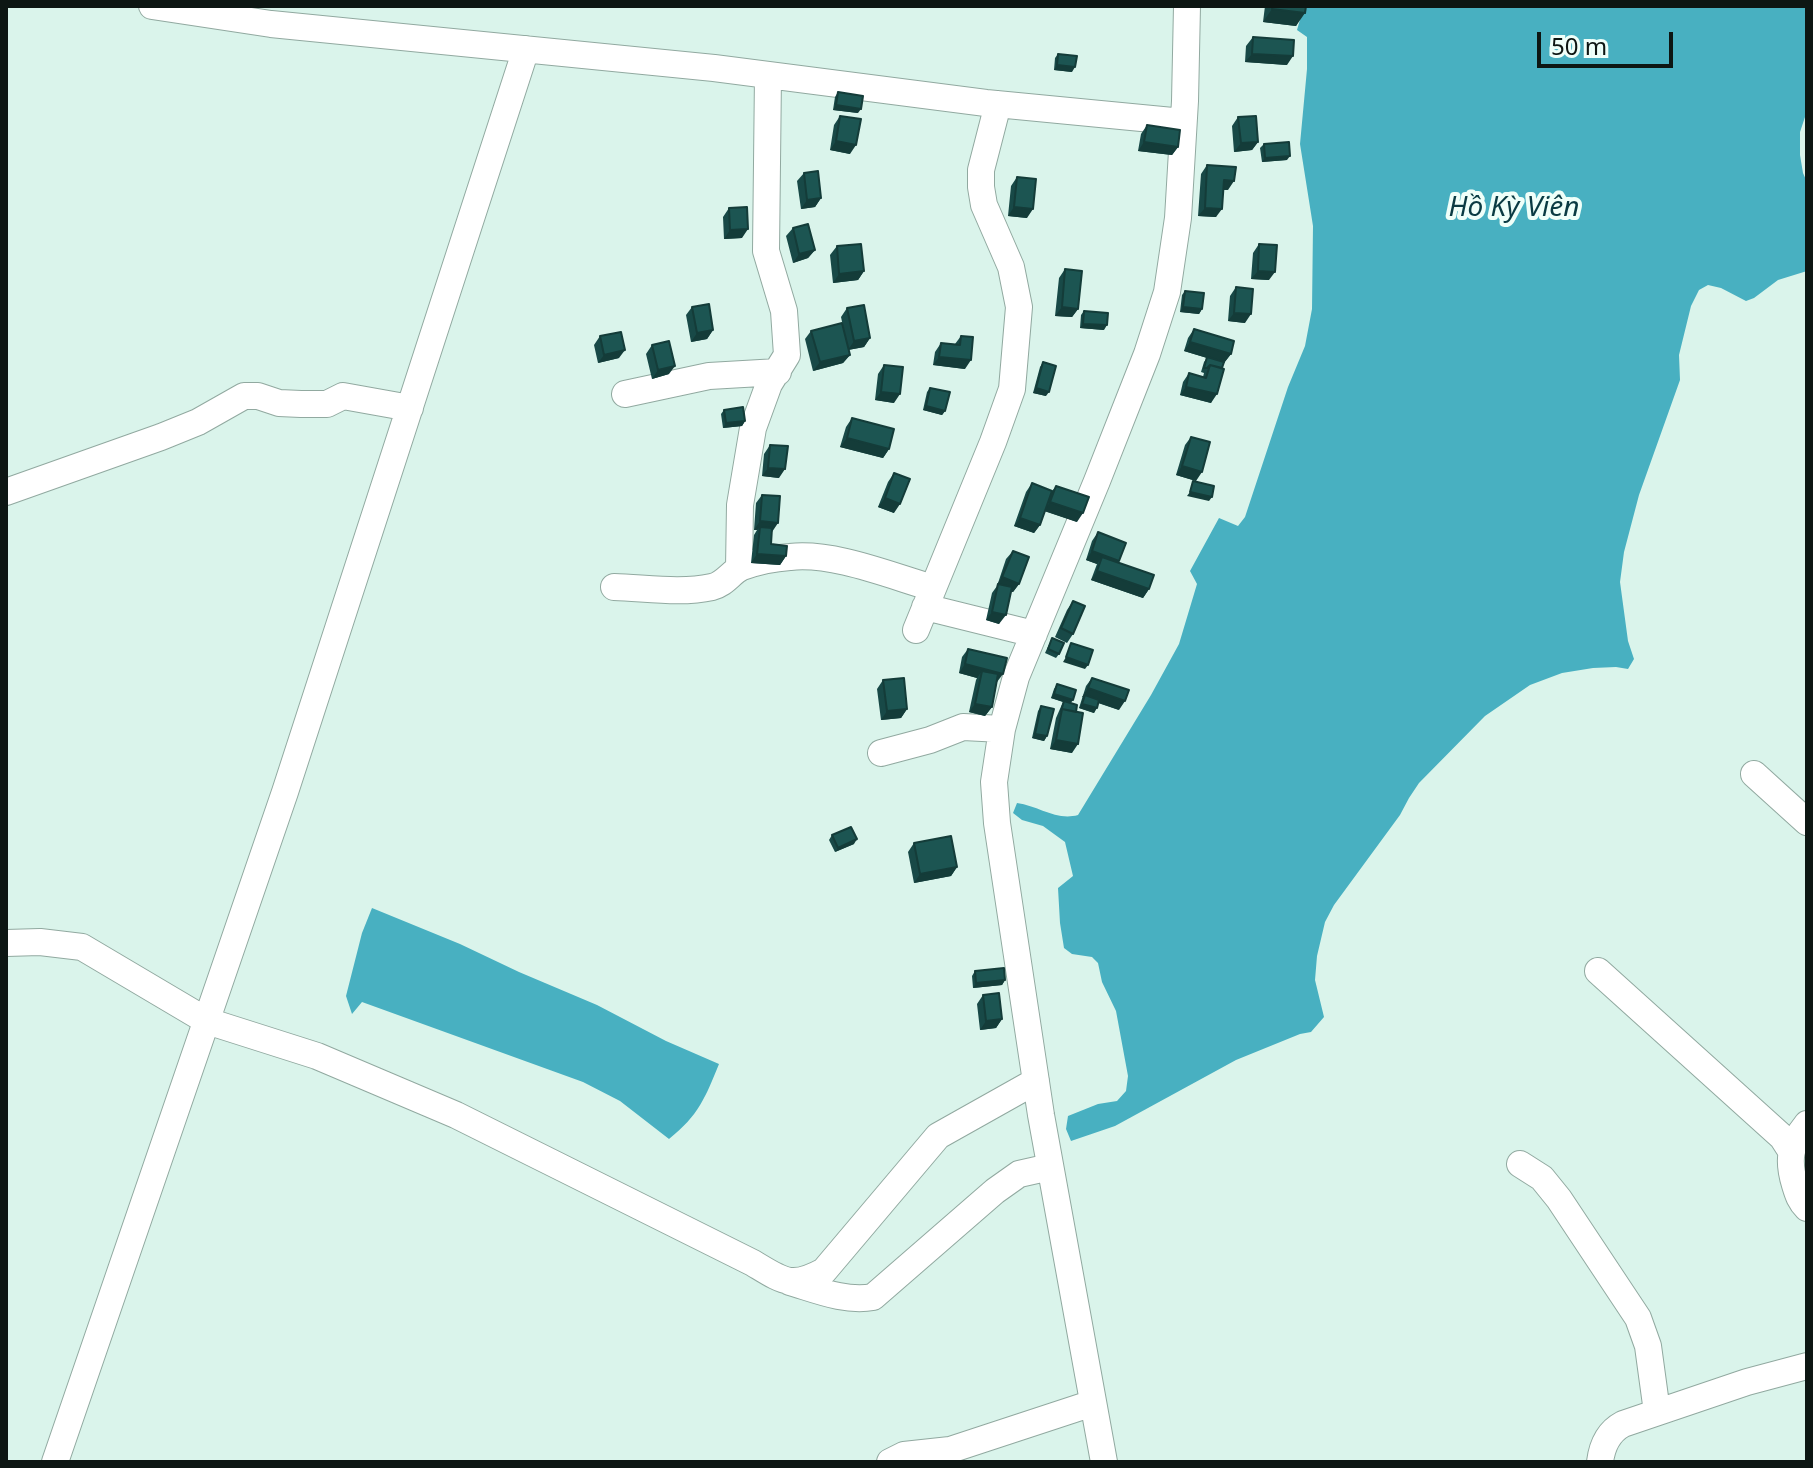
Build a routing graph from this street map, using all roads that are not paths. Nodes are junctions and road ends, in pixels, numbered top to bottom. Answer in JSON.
{"nodes":[{"id":1,"x":152,"y":6,"type":"edge"},
{"id":2,"x":1187,"y":6,"type":"edge"},
{"id":3,"x":526,"y":49,"type":"junction"},
{"id":4,"x":768,"y":75,"type":"junction"},
{"id":5,"x":998,"y":104,"type":"junction"},
{"id":6,"x":1183,"y":122,"type":"junction"},
{"id":7,"x":778,"y":372,"type":"junction"},
{"id":8,"x":625,"y":394,"type":"dead end"},
{"id":9,"x":410,"y":408,"type":"junction"},
{"id":10,"x":6,"y":492,"type":"edge"},
{"id":11,"x":739,"y":568,"type":"junction"},
{"id":12,"x":614,"y":587,"type":"dead end"},
{"id":13,"x":925,"y":608,"type":"junction"},
{"id":14,"x":1034,"y":634,"type":"junction"},
{"id":15,"x":1002,"y":729,"type":"junction"},
{"id":16,"x":881,"y":753,"type":"dead end"},
{"id":17,"x":1754,"y":774,"type":"dead end"},
{"id":18,"x":1807,"y":822,"type":"edge"},
{"id":19,"x":6,"y":943,"type":"edge"},
{"id":20,"x":1598,"y":971,"type":"dead end"},
{"id":21,"x":207,"y":1021,"type":"junction"},
{"id":22,"x":1036,"y":1081,"type":"junction"},
{"id":23,"x":1807,"y":1124,"type":"edge"},
{"id":24,"x":1791,"y":1151,"type":"junction"},
{"id":25,"x":1520,"y":1164,"type":"dead end"},
{"id":26,"x":1050,"y":1167,"type":"junction"},
{"id":27,"x":1807,"y":1208,"type":"edge"},
{"id":28,"x":790,"y":1282,"type":"junction"},
{"id":29,"x":1807,"y":1366,"type":"edge"},
{"id":30,"x":1093,"y":1403,"type":"junction"},
{"id":31,"x":1657,"y":1412,"type":"junction"},
{"id":32,"x":55,"y":1462,"type":"edge"},
{"id":33,"x":890,"y":1462,"type":"edge"},
{"id":34,"x":1104,"y":1462,"type":"edge"},
{"id":35,"x":1600,"y":1462,"type":"edge"}],
"edges":[{"from":1,"to":3,"type":"street"},
{"from":2,"to":6,"type":"street"},
{"from":3,"to":4,"type":"street"},
{"from":3,"to":9,"type":"street"},
{"from":4,"to":5,"type":"street"},
{"from":4,"to":7,"type":"street"},
{"from":5,"to":6,"type":"street"},
{"from":5,"to":13,"type":"street"},
{"from":6,"to":14,"type":"street"},
{"from":7,"to":8,"type":"street"},
{"from":7,"to":11,"type":"street"},
{"from":9,"to":10,"type":"street"},
{"from":9,"to":21,"type":"street"},
{"from":11,"to":12,"type":"street"},
{"from":11,"to":13,"type":"street"},
{"from":13,"to":14,"type":"street"},
{"from":14,"to":15,"type":"street"},
{"from":15,"to":16,"type":"street"},
{"from":15,"to":22,"type":"street"},
{"from":17,"to":18,"type":"street"},
{"from":19,"to":21,"type":"street"},
{"from":20,"to":24,"type":"street"},
{"from":21,"to":28,"type":"street"},
{"from":21,"to":32,"type":"street"},
{"from":22,"to":26,"type":"street"},
{"from":22,"to":28,"type":"street"},
{"from":23,"to":24,"type":"street"},
{"from":24,"to":27,"type":"street"},
{"from":25,"to":31,"type":"street"},
{"from":26,"to":28,"type":"street"},
{"from":26,"to":30,"type":"street"},
{"from":29,"to":31,"type":"street"},
{"from":30,"to":33,"type":"street"},
{"from":30,"to":34,"type":"street"},
{"from":31,"to":35,"type":"street"}]}
